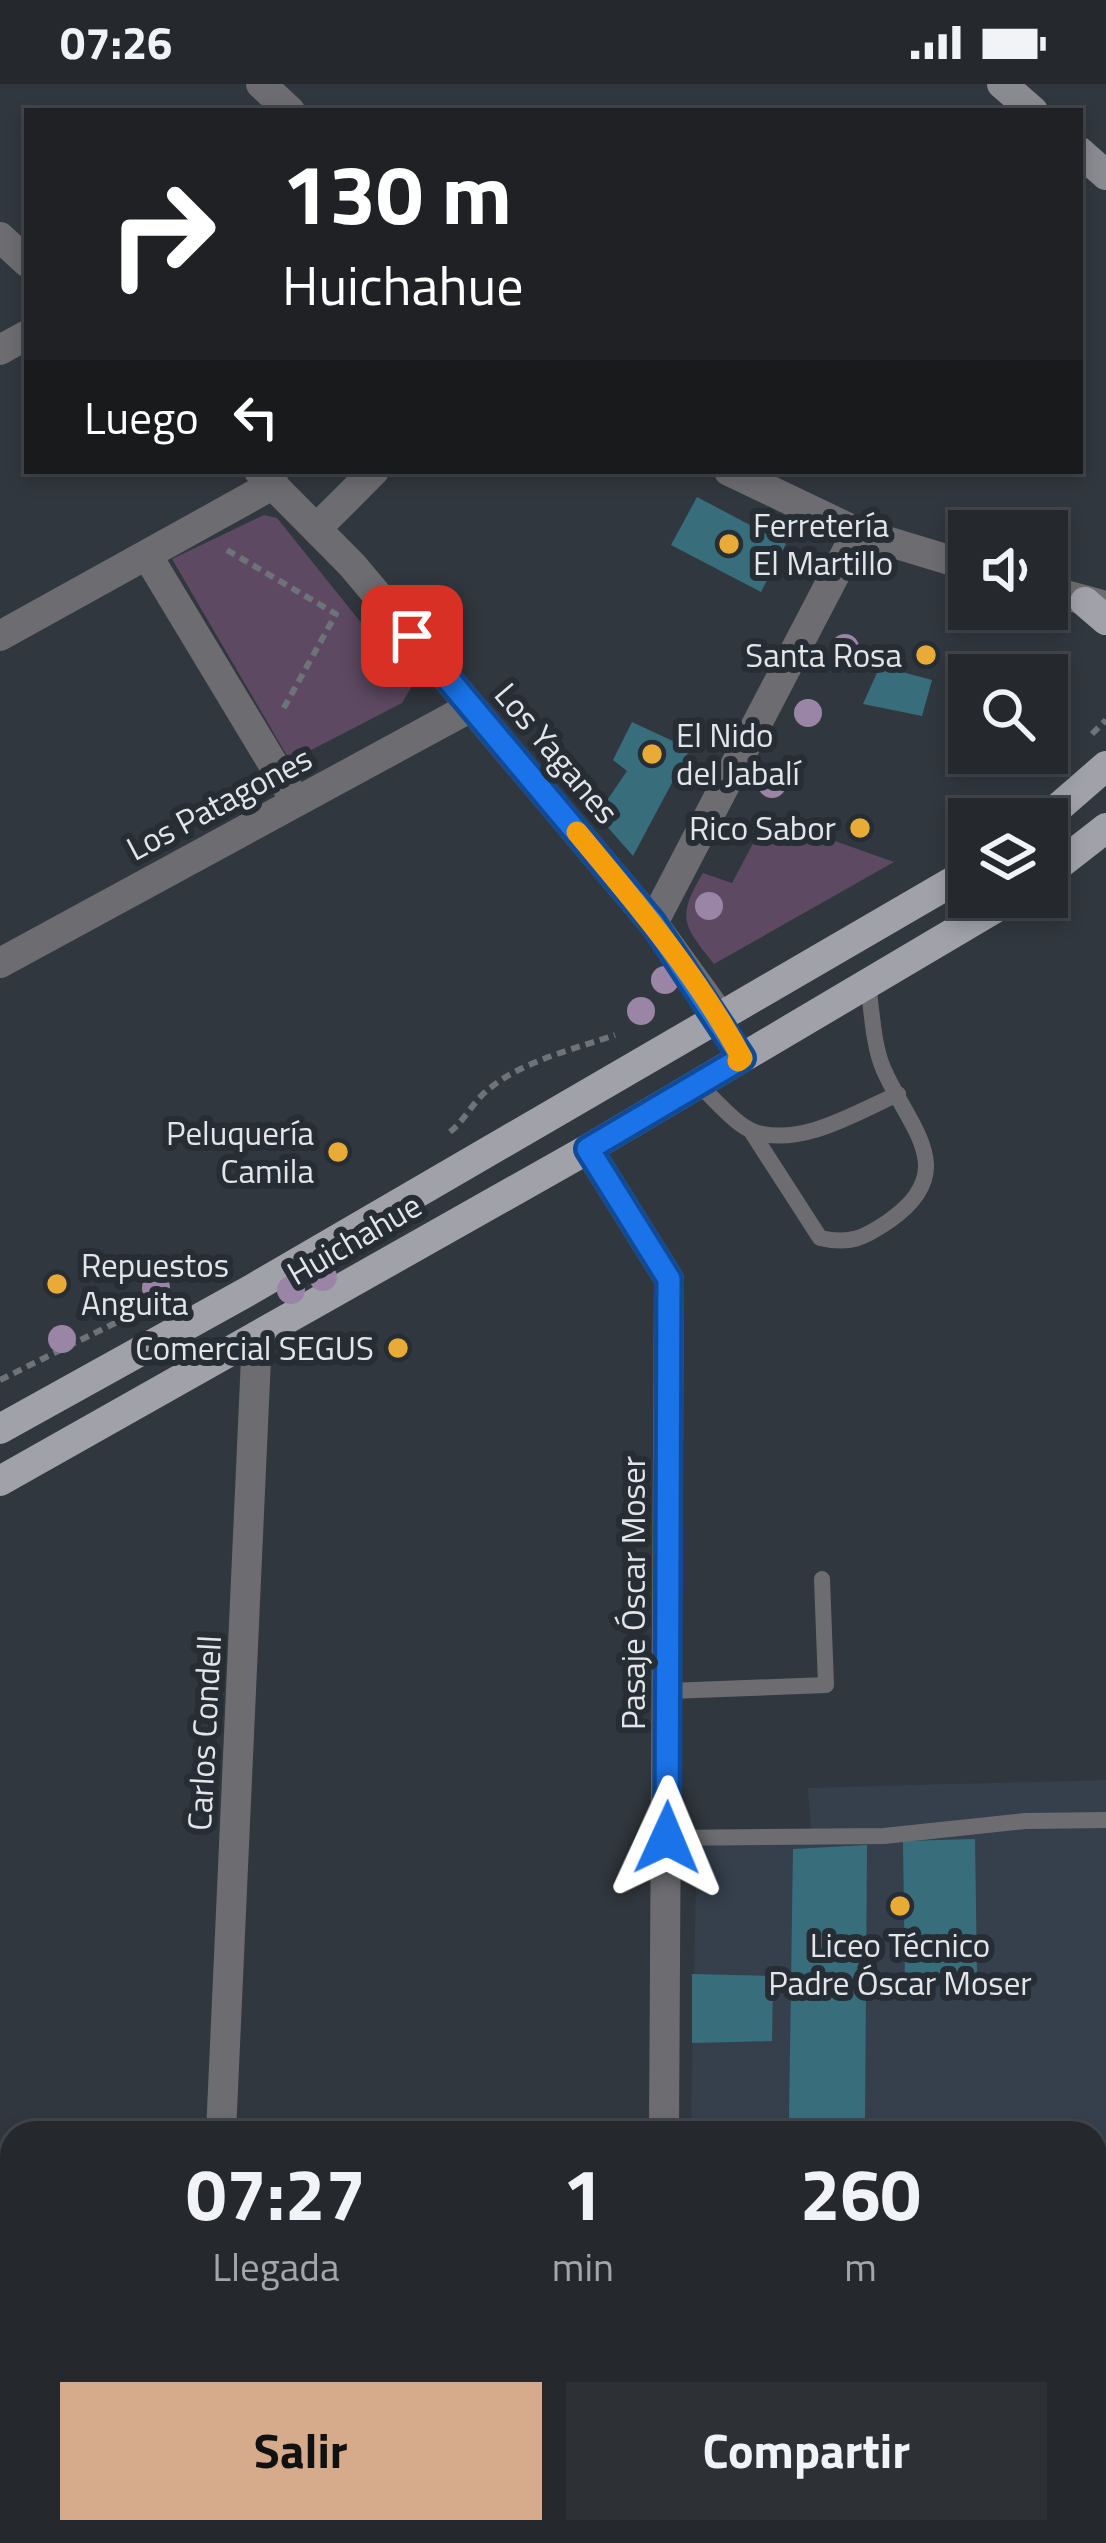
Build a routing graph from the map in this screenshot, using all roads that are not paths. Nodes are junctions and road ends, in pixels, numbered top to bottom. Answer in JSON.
{"nodes":[{"id":1,"x":261,"y":84,"type":"edge"},
{"id":2,"x":1002,"y":84,"type":"edge"},
{"id":3,"x":287,"y":108,"type":"edge"},
{"id":4,"x":1030,"y":108,"type":"edge"},
{"id":5,"x":1083,"y":155,"type":"edge"},
{"id":6,"x":1106,"y":175,"type":"edge"},
{"id":7,"x":0,"y":237,"type":"edge"},
{"id":8,"x":24,"y":259,"type":"edge"},
{"id":9,"x":371,"y":474,"type":"edge"},
{"id":10,"x":735,"y":474,"type":"edge"},
{"id":11,"x":267,"y":478,"type":"edge"},
{"id":12,"x":318,"y":527,"type":"junction"},
{"id":13,"x":857,"y":532,"type":"junction"},
{"id":14,"x":147,"y":555,"type":"junction"},
{"id":15,"x":948,"y":560,"type":"edge"},
{"id":16,"x":1068,"y":598,"type":"edge"},
{"id":17,"x":1099,"y":609,"type":"edge"},
{"id":18,"x":0,"y":636,"type":"edge"},
{"id":19,"x":471,"y":707,"type":"junction"},
{"id":20,"x":1106,"y":766,"type":"edge"},
{"id":21,"x":1068,"y":799,"type":"edge"},
{"id":22,"x":296,"y":802,"type":"junction"},
{"id":23,"x":1106,"y":828,"type":"edge"},
{"id":24,"x":1068,"y":858,"type":"edge"},
{"id":25,"x":948,"y":884,"type":"edge"},
{"id":26,"x":979,"y":918,"type":"edge"},
{"id":27,"x":653,"y":923,"type":"junction"},
{"id":28,"x":0,"y":963,"type":"edge"},
{"id":29,"x":868,"y":985,"type":"junction"},
{"id":30,"x":718,"y":1013,"type":"junction"},
{"id":31,"x":742,"y":1058,"type":"junction"},
{"id":32,"x":698,"y":1084,"type":"junction"},
{"id":33,"x":898,"y":1094,"type":"junction"},
{"id":34,"x":752,"y":1131,"type":"junction"},
{"id":35,"x":588,"y":1149,"type":"junction"},
{"id":36,"x":257,"y":1336,"type":"junction"},
{"id":37,"x":0,"y":1429,"type":"edge"},
{"id":38,"x":0,"y":1480,"type":"edge"},
{"id":39,"x":822,"y":1579,"type":"dead end"},
{"id":40,"x":669,"y":1690,"type":"junction"},
{"id":41,"x":1106,"y":1820,"type":"edge"},
{"id":42,"x":667,"y":1838,"type":"junction"},
{"id":43,"x":222,"y":2121,"type":"edge"},
{"id":44,"x":664,"y":2121,"type":"edge"}],
"edges":[{"from":1,"to":3,"type":"street"},
{"from":2,"to":4,"type":"main road"},
{"from":5,"to":6,"type":"main road"},
{"from":7,"to":8,"type":"street"},
{"from":9,"to":12,"type":"street"},
{"from":10,"to":13,"type":"street"},
{"from":11,"to":12,"type":"street","name":"Los Yaganes"},
{"from":11,"to":14,"type":"street"},
{"from":12,"to":19,"type":"street","name":"Los Yaganes"},
{"from":13,"to":15,"type":"street"},
{"from":13,"to":27,"type":"street"},
{"from":14,"to":18,"type":"street"},
{"from":14,"to":22,"type":"street"},
{"from":16,"to":17,"type":"street"},
{"from":19,"to":22,"type":"street","name":"Los Patagones"},
{"from":19,"to":27,"type":"street","name":"Los Yaganes"},
{"from":20,"to":21,"type":"main road"},
{"from":22,"to":28,"type":"street","name":"Los Patagones"},
{"from":23,"to":24,"type":"main road"},
{"from":25,"to":30,"type":"main road","name":"Huichahue"},
{"from":26,"to":29,"type":"main road","name":"Huichahue"},
{"from":27,"to":30,"type":"street"},
{"from":29,"to":31,"type":"main road","name":"Huichahue"},
{"from":29,"to":33,"type":"lane"},
{"from":30,"to":31,"type":"main road"},
{"from":30,"to":37,"type":"main road","name":"Huichahue"},
{"from":31,"to":32,"type":"main road","name":"Huichahue"},
{"from":32,"to":34,"type":"lane"},
{"from":32,"to":35,"type":"main road","name":"Huichahue"},
{"from":33,"to":34,"type":"lane"},
{"from":33,"to":34,"type":"lane"},
{"from":35,"to":36,"type":"main road","name":"Huichahue"},
{"from":35,"to":40,"type":"street","name":"Pasaje Óscar Moser"},
{"from":36,"to":38,"type":"main road","name":"Huichahue"},
{"from":36,"to":43,"type":"street","name":"Carlos Condell"},
{"from":39,"to":40,"type":"lane"},
{"from":40,"to":42,"type":"street","name":"Pasaje Óscar Moser"},
{"from":41,"to":42,"type":"lane"},
{"from":42,"to":44,"type":"street","name":"Pasaje Óscar Moser"}]}
